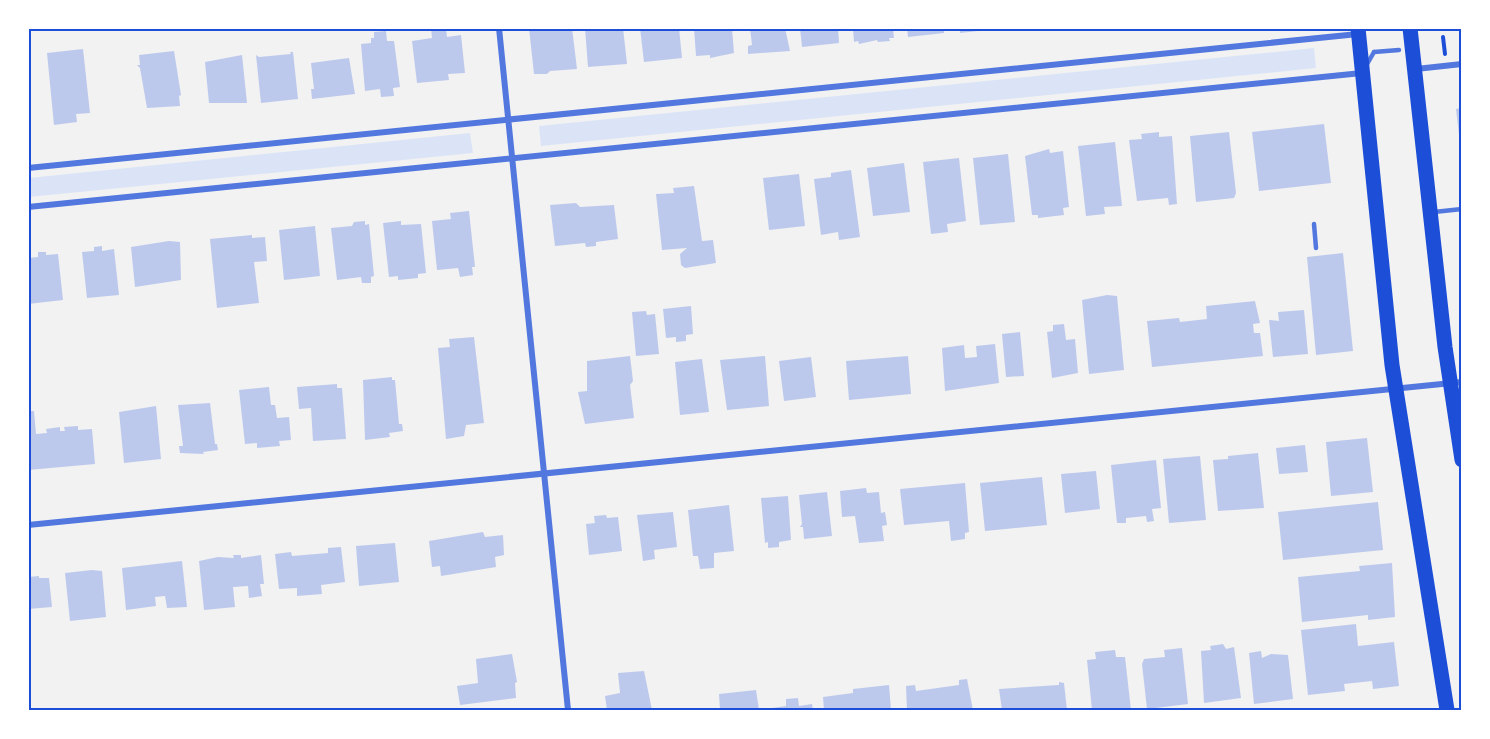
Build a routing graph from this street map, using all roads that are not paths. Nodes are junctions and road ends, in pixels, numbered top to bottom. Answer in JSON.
{"nodes":[{"id":1,"x":499,"y":28,"type":"edge"},
{"id":2,"x":1415,"y":28,"type":"edge"},
{"id":3,"x":1410,"y":29,"type":"edge"},
{"id":4,"x":1358,"y":31,"type":"edge"},
{"id":5,"x":1399,"y":50,"type":"junction"},
{"id":6,"x":1374,"y":52,"type":"junction"},
{"id":7,"x":1461,"y":64,"type":"edge"},
{"id":8,"x":1415,"y":69,"type":"junction"},
{"id":9,"x":1362,"y":73,"type":"junction"},
{"id":10,"x":507,"y":120,"type":"junction"},
{"id":11,"x":512,"y":158,"type":"junction"},
{"id":12,"x":28,"y":168,"type":"edge"},
{"id":13,"x":28,"y":207,"type":"edge"},
{"id":14,"x":1461,"y":209,"type":"edge"},
{"id":15,"x":1431,"y":212,"type":"junction"},
{"id":16,"x":1314,"y":224,"type":"dead end"},
{"id":17,"x":1316,"y":248,"type":"dead end"},
{"id":18,"x":1456,"y":383,"type":"edge"},
{"id":19,"x":1395,"y":390,"type":"junction"},
{"id":20,"x":1461,"y":460,"type":"edge"},
{"id":21,"x":545,"y":474,"type":"junction"},
{"id":22,"x":28,"y":525,"type":"edge"},
{"id":23,"x":568,"y":711,"type":"edge"},
{"id":24,"x":1448,"y":711,"type":"edge"}],
"edges":[{"from":1,"to":10,"type":"street"},
{"from":2,"to":3,"type":"street"},
{"from":3,"to":5,"type":"lane"},
{"from":3,"to":8,"type":"main road"},
{"from":4,"to":6,"type":"lane"},
{"from":4,"to":9,"type":"main road"},
{"from":4,"to":10,"type":"street"},
{"from":5,"to":6,"type":"lane"},
{"from":5,"to":8,"type":"lane"},
{"from":6,"to":9,"type":"lane"},
{"from":7,"to":8,"type":"street"},
{"from":8,"to":15,"type":"main road"},
{"from":9,"to":11,"type":"street"},
{"from":9,"to":19,"type":"main road"},
{"from":10,"to":11,"type":"street"},
{"from":10,"to":12,"type":"street"},
{"from":11,"to":13,"type":"street"},
{"from":11,"to":21,"type":"street"},
{"from":14,"to":15,"type":"lane"},
{"from":15,"to":18,"type":"main road"},
{"from":16,"to":17,"type":"lane"},
{"from":18,"to":19,"type":"street"},
{"from":18,"to":20,"type":"main road"},
{"from":19,"to":21,"type":"street"},
{"from":19,"to":24,"type":"main road"},
{"from":21,"to":22,"type":"street"},
{"from":21,"to":23,"type":"street"}]}
